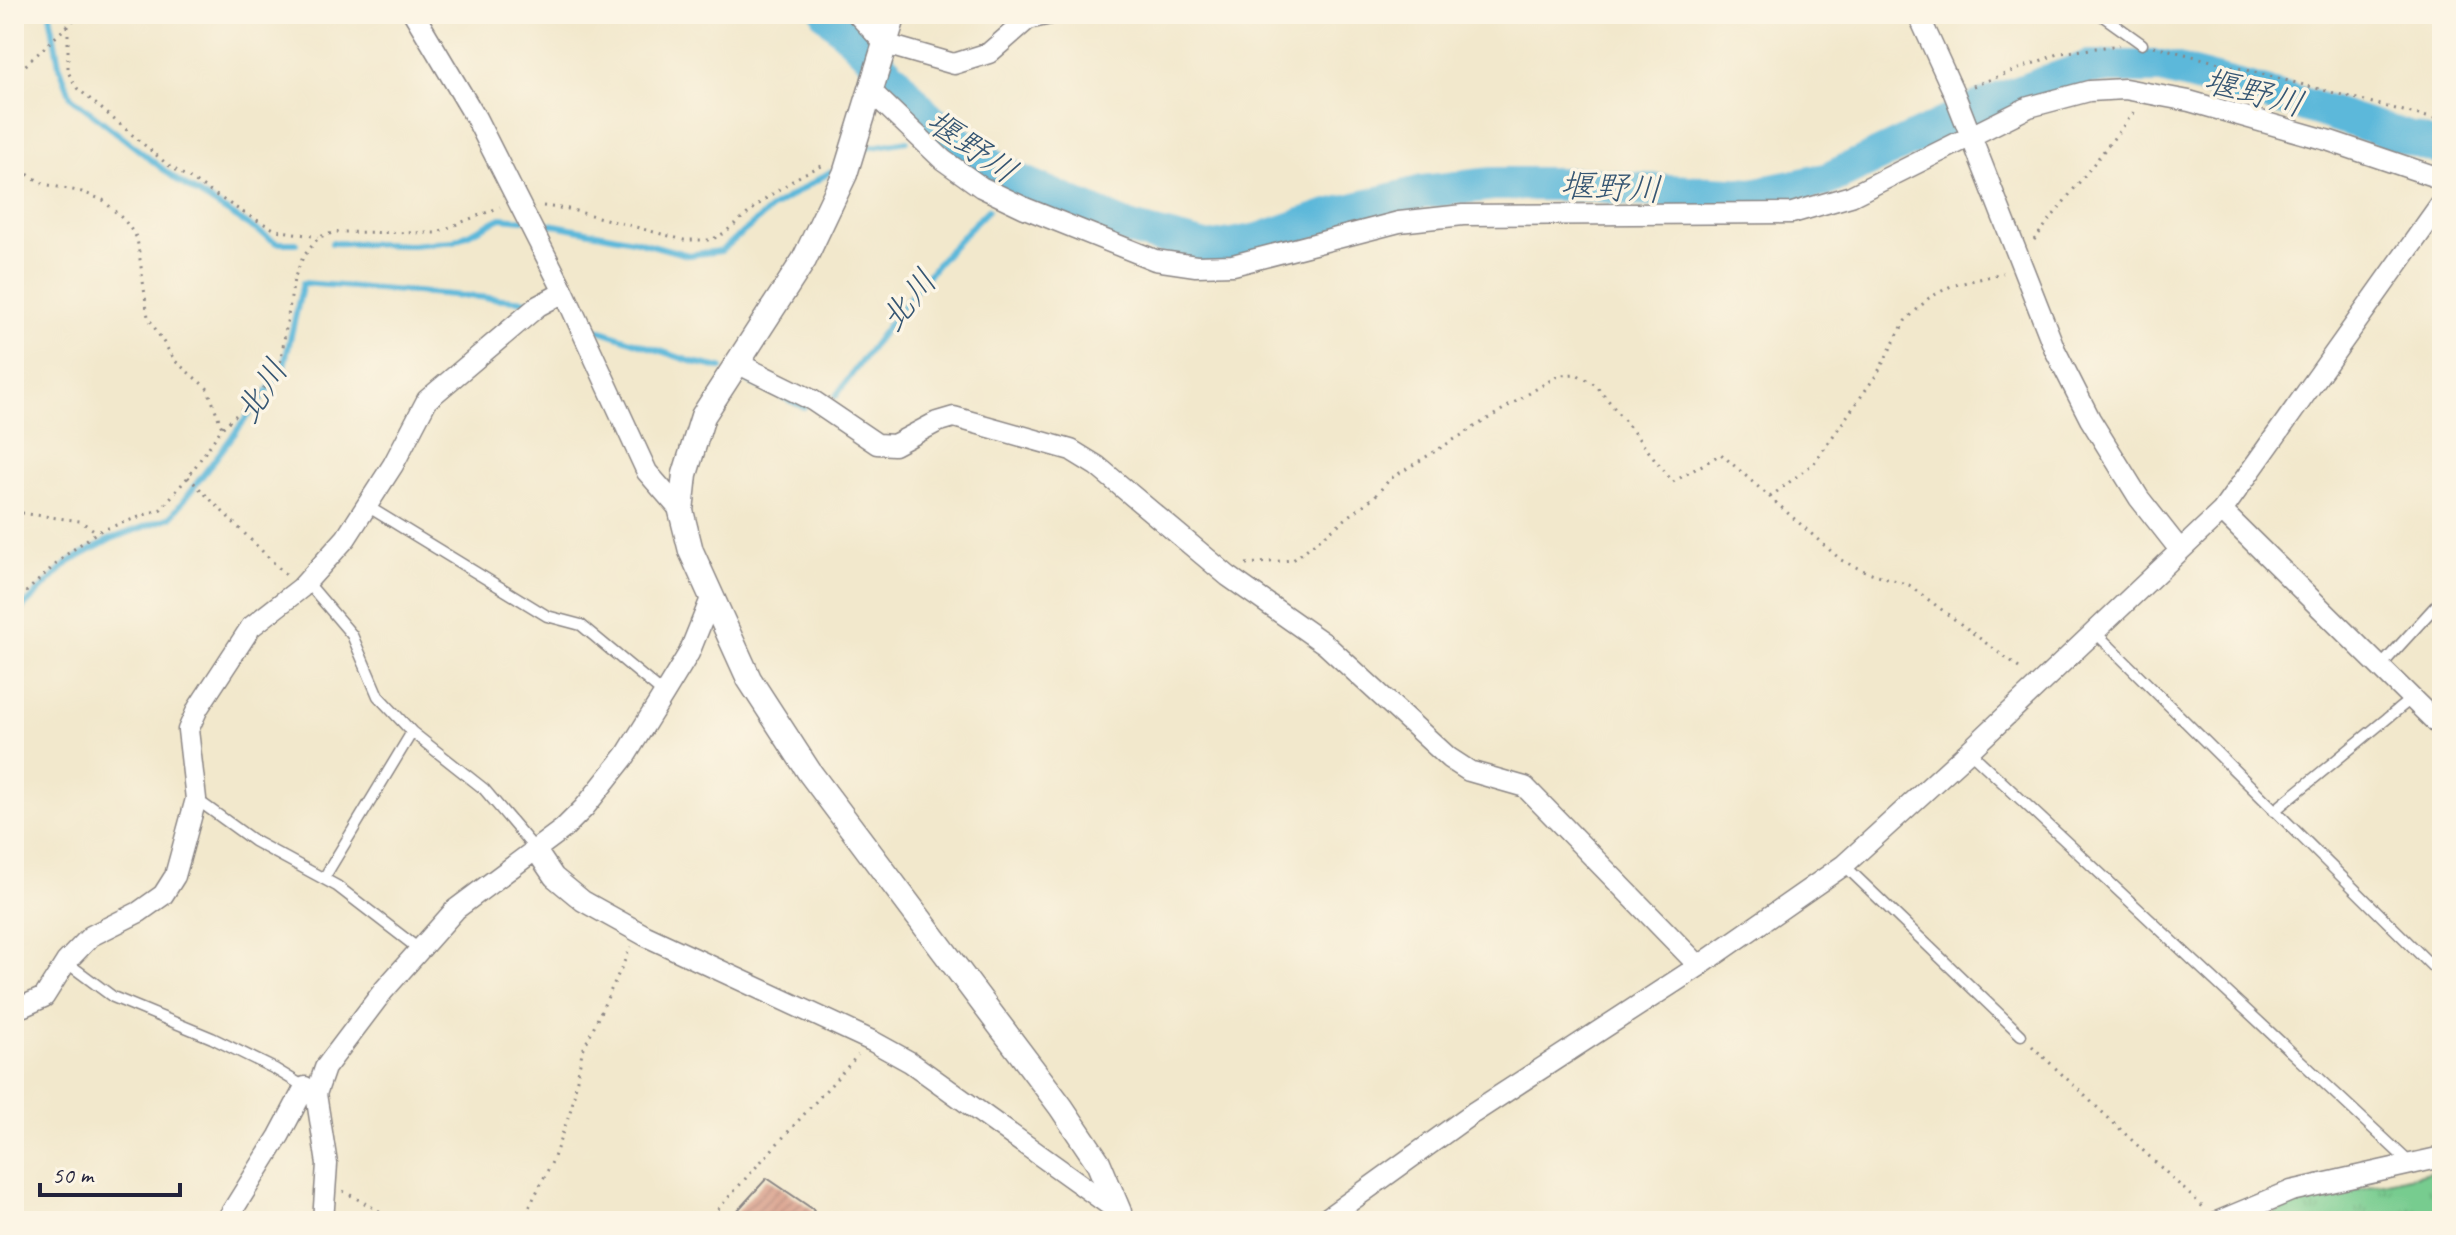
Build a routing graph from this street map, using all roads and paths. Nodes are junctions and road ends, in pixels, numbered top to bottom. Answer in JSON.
{"nodes":[{"id":1,"x":80,"y":14,"type":"edge"},
{"id":2,"x":414,"y":14,"type":"edge"},
{"id":3,"x":857,"y":14,"type":"edge"},
{"id":4,"x":894,"y":14,"type":"edge"},
{"id":5,"x":1050,"y":14,"type":"edge"},
{"id":6,"x":1918,"y":14,"type":"edge"},
{"id":7,"x":2100,"y":14,"type":"edge"},
{"id":8,"x":68,"y":26,"type":"junction"},
{"id":9,"x":2142,"y":44,"type":"junction"},
{"id":10,"x":884,"y":48,"type":"junction"},
{"id":11,"x":14,"y":76,"type":"edge"},
{"id":12,"x":872,"y":88,"type":"junction"},
{"id":13,"x":1954,"y":93,"type":"junction"},
{"id":14,"x":2150,"y":94,"type":"junction"},
{"id":15,"x":2442,"y":121,"type":"edge"},
{"id":16,"x":1971,"y":135,"type":"junction"},
{"id":17,"x":851,"y":154,"type":"junction"},
{"id":18,"x":14,"y":166,"type":"edge"},
{"id":19,"x":2442,"y":179,"type":"edge"},
{"id":20,"x":2442,"y":202,"type":"edge"},
{"id":21,"x":520,"y":205,"type":"junction"},
{"id":22,"x":319,"y":237,"type":"junction"},
{"id":23,"x":2021,"y":264,"type":"junction"},
{"id":24,"x":564,"y":292,"type":"junction"},
{"id":25,"x":737,"y":363,"type":"junction"},
{"id":26,"x":222,"y":428,"type":"junction"},
{"id":27,"x":188,"y":477,"type":"junction"},
{"id":28,"x":1770,"y":497,"type":"junction"},
{"id":29,"x":367,"y":506,"type":"junction"},
{"id":30,"x":681,"y":511,"type":"junction"},
{"id":31,"x":2222,"y":511,"type":"junction"},
{"id":32,"x":14,"y":512,"type":"edge"},
{"id":33,"x":97,"y":532,"type":"junction"},
{"id":34,"x":2180,"y":550,"type":"junction"},
{"id":35,"x":1223,"y":572,"type":"junction"},
{"id":36,"x":304,"y":585,"type":"junction"},
{"id":37,"x":712,"y":596,"type":"junction"},
{"id":38,"x":2442,"y":599,"type":"edge"},
{"id":39,"x":14,"y":603,"type":"edge"},
{"id":40,"x":2095,"y":632,"type":"junction"},
{"id":41,"x":2380,"y":667,"type":"junction"},
{"id":42,"x":2040,"y":684,"type":"junction"},
{"id":43,"x":664,"y":694,"type":"junction"},
{"id":44,"x":2412,"y":698,"type":"junction"},
{"id":45,"x":2442,"y":728,"type":"edge"},
{"id":46,"x":412,"y":732,"type":"junction"},
{"id":47,"x":1969,"y":751,"type":"junction"},
{"id":48,"x":196,"y":799,"type":"junction"},
{"id":49,"x":2274,"y":811,"type":"junction"},
{"id":50,"x":535,"y":849,"type":"junction"},
{"id":51,"x":1844,"y":865,"type":"junction"},
{"id":52,"x":324,"y":878,"type":"junction"},
{"id":53,"x":638,"y":931,"type":"junction"},
{"id":54,"x":420,"y":950,"type":"junction"},
{"id":55,"x":66,"y":962,"type":"junction"},
{"id":56,"x":1699,"y":966,"type":"junction"},
{"id":57,"x":2442,"y":976,"type":"edge"},
{"id":58,"x":14,"y":1003,"type":"edge"},
{"id":59,"x":2021,"y":1035,"type":"joint"},
{"id":60,"x":872,"y":1041,"type":"junction"},
{"id":61,"x":310,"y":1090,"type":"junction"},
{"id":62,"x":2442,"y":1157,"type":"edge"},
{"id":63,"x":2411,"y":1164,"type":"junction"},
{"id":64,"x":326,"y":1182,"type":"junction"},
{"id":65,"x":1119,"y":1216,"type":"edge"},
{"id":66,"x":2213,"y":1216,"type":"edge"},
{"id":67,"x":226,"y":1221,"type":"edge"},
{"id":68,"x":323,"y":1221,"type":"edge"},
{"id":69,"x":397,"y":1221,"type":"edge"},
{"id":70,"x":522,"y":1221,"type":"edge"},
{"id":71,"x":707,"y":1221,"type":"edge"},
{"id":72,"x":1323,"y":1221,"type":"edge"}],
"edges":[{"from":1,"to":8,"type":"path"},
{"from":2,"to":21,"type":"street"},
{"from":3,"to":10,"type":"street"},
{"from":4,"to":10,"type":"street"},
{"from":5,"to":10,"type":"street"},
{"from":6,"to":13,"type":"street"},
{"from":7,"to":9,"type":"lane"},
{"from":8,"to":11,"type":"path"},
{"from":8,"to":22,"type":"path"},
{"from":9,"to":13,"type":"path"},
{"from":9,"to":15,"type":"path"},
{"from":10,"to":12,"type":"street"},
{"from":12,"to":16,"type":"street"},
{"from":12,"to":17,"type":"street"},
{"from":13,"to":16,"type":"street"},
{"from":14,"to":16,"type":"street"},
{"from":14,"to":19,"type":"street"},
{"from":14,"to":23,"type":"path"},
{"from":16,"to":23,"type":"street"},
{"from":17,"to":21,"type":"path"},
{"from":17,"to":25,"type":"street"},
{"from":18,"to":26,"type":"path"},
{"from":20,"to":31,"type":"street"},
{"from":21,"to":22,"type":"path"},
{"from":21,"to":24,"type":"street"},
{"from":22,"to":26,"type":"path"},
{"from":23,"to":28,"type":"path"},
{"from":23,"to":34,"type":"street"},
{"from":24,"to":29,"type":"street"},
{"from":24,"to":30,"type":"street"},
{"from":25,"to":30,"type":"street"},
{"from":25,"to":35,"type":"street"},
{"from":26,"to":27,"type":"path"},
{"from":27,"to":33,"type":"path"},
{"from":27,"to":36,"type":"path"},
{"from":28,"to":35,"type":"path"},
{"from":28,"to":42,"type":"path"},
{"from":29,"to":36,"type":"street"},
{"from":29,"to":43,"type":"lane"},
{"from":30,"to":37,"type":"street"},
{"from":31,"to":34,"type":"street"},
{"from":31,"to":41,"type":"street"},
{"from":32,"to":33,"type":"path"},
{"from":33,"to":39,"type":"path"},
{"from":34,"to":40,"type":"street"},
{"from":35,"to":56,"type":"street"},
{"from":36,"to":46,"type":"lane"},
{"from":36,"to":48,"type":"street"},
{"from":37,"to":43,"type":"street"},
{"from":37,"to":65,"type":"street"},
{"from":38,"to":41,"type":"lane"},
{"from":40,"to":42,"type":"street"},
{"from":40,"to":49,"type":"lane"},
{"from":41,"to":44,"type":"street"},
{"from":42,"to":47,"type":"street"},
{"from":43,"to":50,"type":"street"},
{"from":44,"to":45,"type":"street"},
{"from":44,"to":49,"type":"lane"},
{"from":46,"to":50,"type":"lane"},
{"from":46,"to":52,"type":"lane"},
{"from":47,"to":51,"type":"street"},
{"from":47,"to":63,"type":"lane"},
{"from":48,"to":52,"type":"lane"},
{"from":48,"to":55,"type":"street"},
{"from":49,"to":57,"type":"lane"},
{"from":50,"to":53,"type":"street"},
{"from":50,"to":54,"type":"street"},
{"from":51,"to":56,"type":"street"},
{"from":51,"to":59,"type":"lane"},
{"from":52,"to":54,"type":"lane"},
{"from":53,"to":60,"type":"street"},
{"from":53,"to":70,"type":"path"},
{"from":54,"to":61,"type":"street"},
{"from":55,"to":58,"type":"street"},
{"from":55,"to":61,"type":"lane"},
{"from":56,"to":72,"type":"street"},
{"from":59,"to":66,"type":"path"},
{"from":60,"to":65,"type":"street"},
{"from":60,"to":71,"type":"path"},
{"from":61,"to":64,"type":"street"},
{"from":61,"to":67,"type":"street"},
{"from":62,"to":63,"type":"street"},
{"from":63,"to":66,"type":"street"},
{"from":64,"to":68,"type":"street"},
{"from":64,"to":69,"type":"path"}]}
